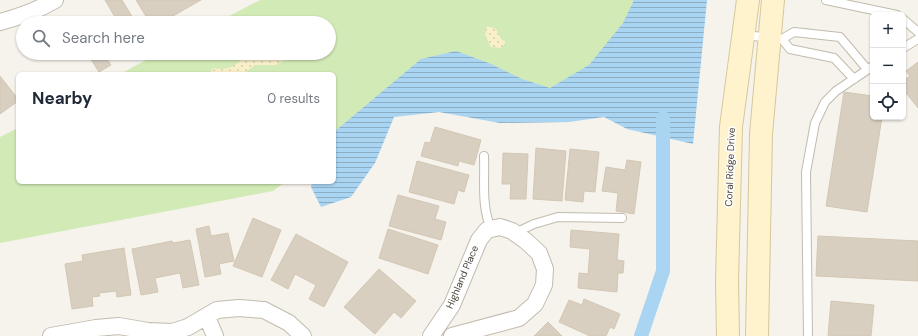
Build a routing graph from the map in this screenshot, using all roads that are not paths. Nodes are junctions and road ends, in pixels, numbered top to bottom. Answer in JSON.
{"nodes":[{"id":1,"x":55,"y":0,"type":"edge"},
{"id":2,"x":748,"y":0,"type":"edge"},
{"id":3,"x":773,"y":0,"type":"edge"},
{"id":4,"x":826,"y":0,"type":"edge"},
{"id":5,"x":883,"y":12,"type":"edge"},
{"id":6,"x":19,"y":16,"type":"edge"},
{"id":7,"x":16,"y":17,"type":"edge"},
{"id":8,"x":0,"y":22,"type":"edge"},
{"id":9,"x":906,"y":22,"type":"edge"},
{"id":10,"x":918,"y":32,"type":"edge"},
{"id":11,"x":744,"y":35,"type":"junction"},
{"id":12,"x":776,"y":38,"type":"junction"},
{"id":13,"x":918,"y":39,"type":"edge"},
{"id":14,"x":906,"y":46,"type":"edge"},
{"id":15,"x":870,"y":67,"type":"edge"},
{"id":16,"x":854,"y":79,"type":"junction"},
{"id":17,"x":484,"y":156,"type":"dead end"},
{"id":18,"x":622,"y":218,"type":"dead end"},
{"id":19,"x":491,"y":229,"type":"junction"},
{"id":20,"x":515,"y":233,"type":"junction"},
{"id":21,"x":207,"y":317,"type":"junction"},
{"id":22,"x":78,"y":334,"type":"edge"},
{"id":23,"x":51,"y":336,"type":"edge"},
{"id":24,"x":215,"y":336,"type":"edge"},
{"id":25,"x":303,"y":336,"type":"edge"},
{"id":26,"x":431,"y":336,"type":"edge"},
{"id":27,"x":452,"y":336,"type":"edge"},
{"id":28,"x":728,"y":336,"type":"edge"},
{"id":29,"x":758,"y":336,"type":"edge"},
{"id":30,"x":808,"y":336,"type":"edge"}],
"edges":[{"from":1,"to":6,"type":"street"},
{"from":2,"to":11,"type":"main road","name":"Coral Ridge Drive"},
{"from":3,"to":12,"type":"main road"},
{"from":4,"to":5,"type":"lane"},
{"from":7,"to":8,"type":"street"},
{"from":9,"to":10,"type":"lane"},
{"from":11,"to":12,"type":"lane"},
{"from":11,"to":28,"type":"main road","name":"Coral Ridge Drive"},
{"from":12,"to":15,"type":"lane"},
{"from":12,"to":16,"type":"lane"},
{"from":12,"to":29,"type":"main road"},
{"from":13,"to":14,"type":"lane"},
{"from":15,"to":16,"type":"lane"},
{"from":16,"to":30,"type":"lane"},
{"from":17,"to":19,"type":"lane"},
{"from":18,"to":20,"type":"lane"},
{"from":19,"to":20,"type":"street"},
{"from":19,"to":26,"type":"street","name":"Highland Place"},
{"from":20,"to":27,"type":"street"},
{"from":21,"to":22,"type":"street"},
{"from":21,"to":24,"type":"street"},
{"from":21,"to":25,"type":"street"},
{"from":22,"to":23,"type":"street"}]}
